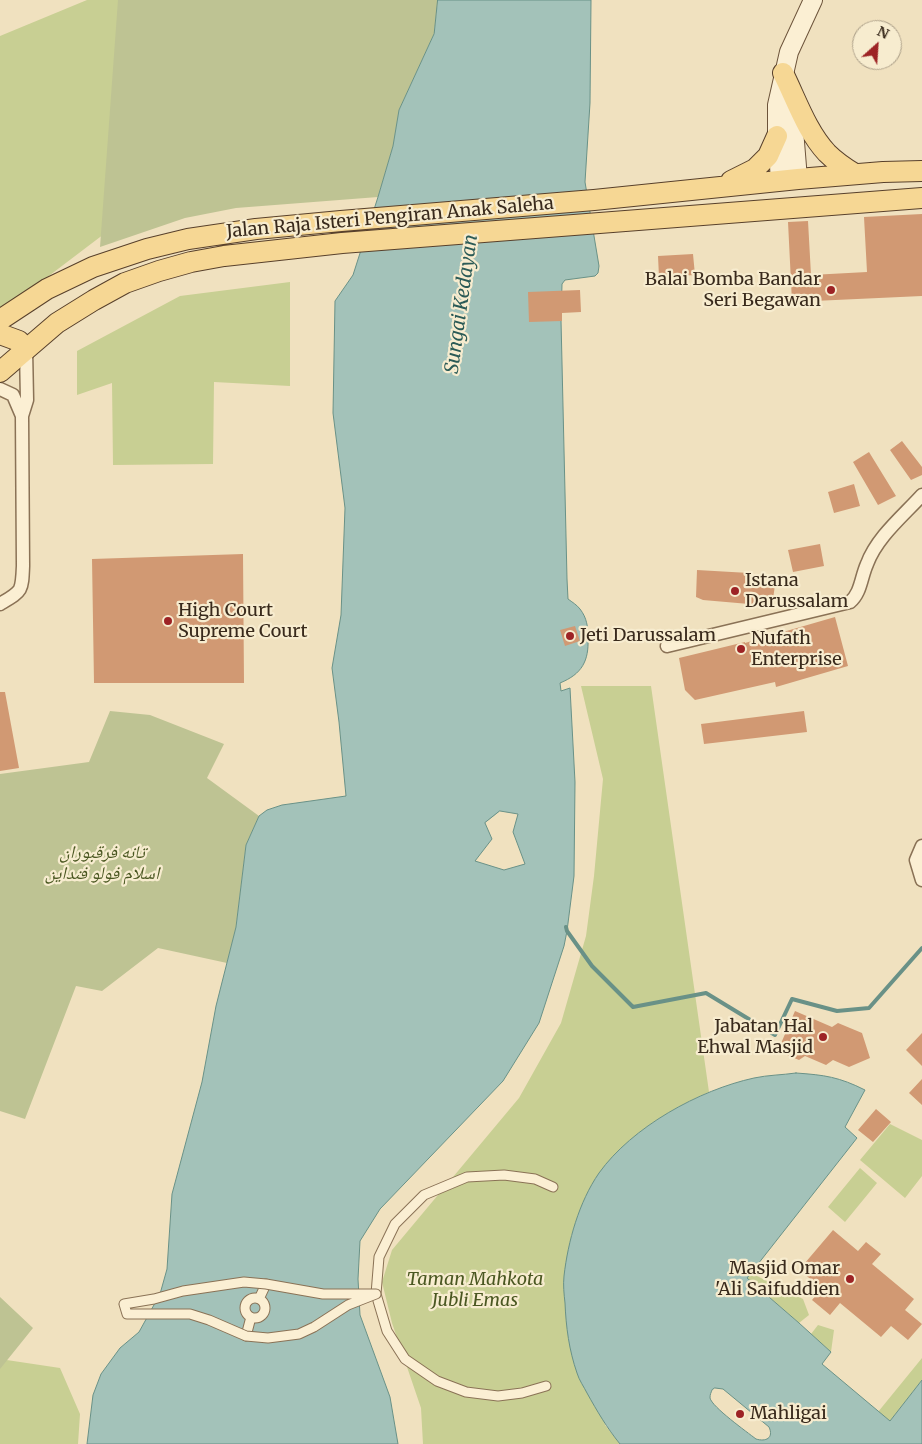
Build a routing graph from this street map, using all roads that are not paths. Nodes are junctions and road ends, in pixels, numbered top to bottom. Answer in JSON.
{"nodes":[{"id":1,"x":813,"y":0,"type":"edge"},
{"id":2,"x":783,"y":73,"type":"junction"},
{"id":3,"x":777,"y":136,"type":"junction"},
{"id":4,"x":922,"y":171,"type":"edge"},
{"id":5,"x":854,"y":174,"type":"junction"},
{"id":6,"x":789,"y":180,"type":"junction"},
{"id":7,"x":715,"y":187,"type":"junction"},
{"id":8,"x":922,"y":198,"type":"edge"},
{"id":9,"x":792,"y":207,"type":"junction"},
{"id":10,"x":0,"y":320,"type":"edge"},
{"id":11,"x":0,"y":334,"type":"edge"},
{"id":12,"x":26,"y":349,"type":"junction"},
{"id":13,"x":0,"y":372,"type":"edge"},
{"id":14,"x":0,"y":388,"type":"edge"},
{"id":15,"x":22,"y":416,"type":"junction"},
{"id":16,"x":922,"y":495,"type":"edge"},
{"id":17,"x":0,"y":604,"type":"edge"},
{"id":18,"x":667,"y":646,"type":"dead end"},
{"id":19,"x":922,"y":846,"type":"edge"},
{"id":20,"x":922,"y":880,"type":"edge"},
{"id":21,"x":553,"y":1187,"type":"dead end"},
{"id":22,"x":266,"y":1284,"type":"junction"},
{"id":23,"x":376,"y":1294,"type":"junction"},
{"id":24,"x":259,"y":1299,"type":"junction"},
{"id":25,"x":251,"y":1318,"type":"junction"},
{"id":26,"x":246,"y":1336,"type":"junction"},
{"id":27,"x":546,"y":1386,"type":"dead end"}],
"edges":[{"from":1,"to":2,"type":"main road"},
{"from":2,"to":3,"type":"main road"},
{"from":2,"to":5,"type":"main road"},
{"from":2,"to":6,"type":"main road"},
{"from":3,"to":6,"type":"main road"},
{"from":3,"to":7,"type":"main road"},
{"from":4,"to":5,"type":"main road","name":"Jalan Raja Isteri Pengiran Anak Saleha"},
{"from":5,"to":6,"type":"main road","name":"Jalan Raja Isteri Pengiran Anak Saleha"},
{"from":6,"to":7,"type":"main road","name":"Jalan Raja Isteri Pengiran Anak Saleha"},
{"from":6,"to":9,"type":"main road"},
{"from":7,"to":10,"type":"main road","name":"Jalan Raja Isteri Pengiran Anak Saleha"},
{"from":8,"to":9,"type":"main road","name":"Jalan Raja Isteri Pengiran Anak Saleha"},
{"from":9,"to":12,"type":"main road","name":"Jalan Raja Isteri Pengiran Anak Saleha"},
{"from":11,"to":12,"type":"main road"},
{"from":12,"to":13,"type":"main road","name":"Jalan Raja Isteri Pengiran Anak Saleha"},
{"from":12,"to":15,"type":"street"},
{"from":14,"to":15,"type":"street"},
{"from":15,"to":17,"type":"street"},
{"from":16,"to":18,"type":"street"},
{"from":19,"to":20,"type":"street"},
{"from":21,"to":23,"type":"street"},
{"from":22,"to":23,"type":"street","bridge":true},
{"from":22,"to":24,"type":"street"},
{"from":22,"to":26,"type":"street","bridge":true},
{"from":23,"to":26,"type":"street","bridge":true},
{"from":23,"to":27,"type":"street"},
{"from":24,"to":25,"type":"street"},
{"from":24,"to":25,"type":"street"},
{"from":25,"to":26,"type":"street"}]}
